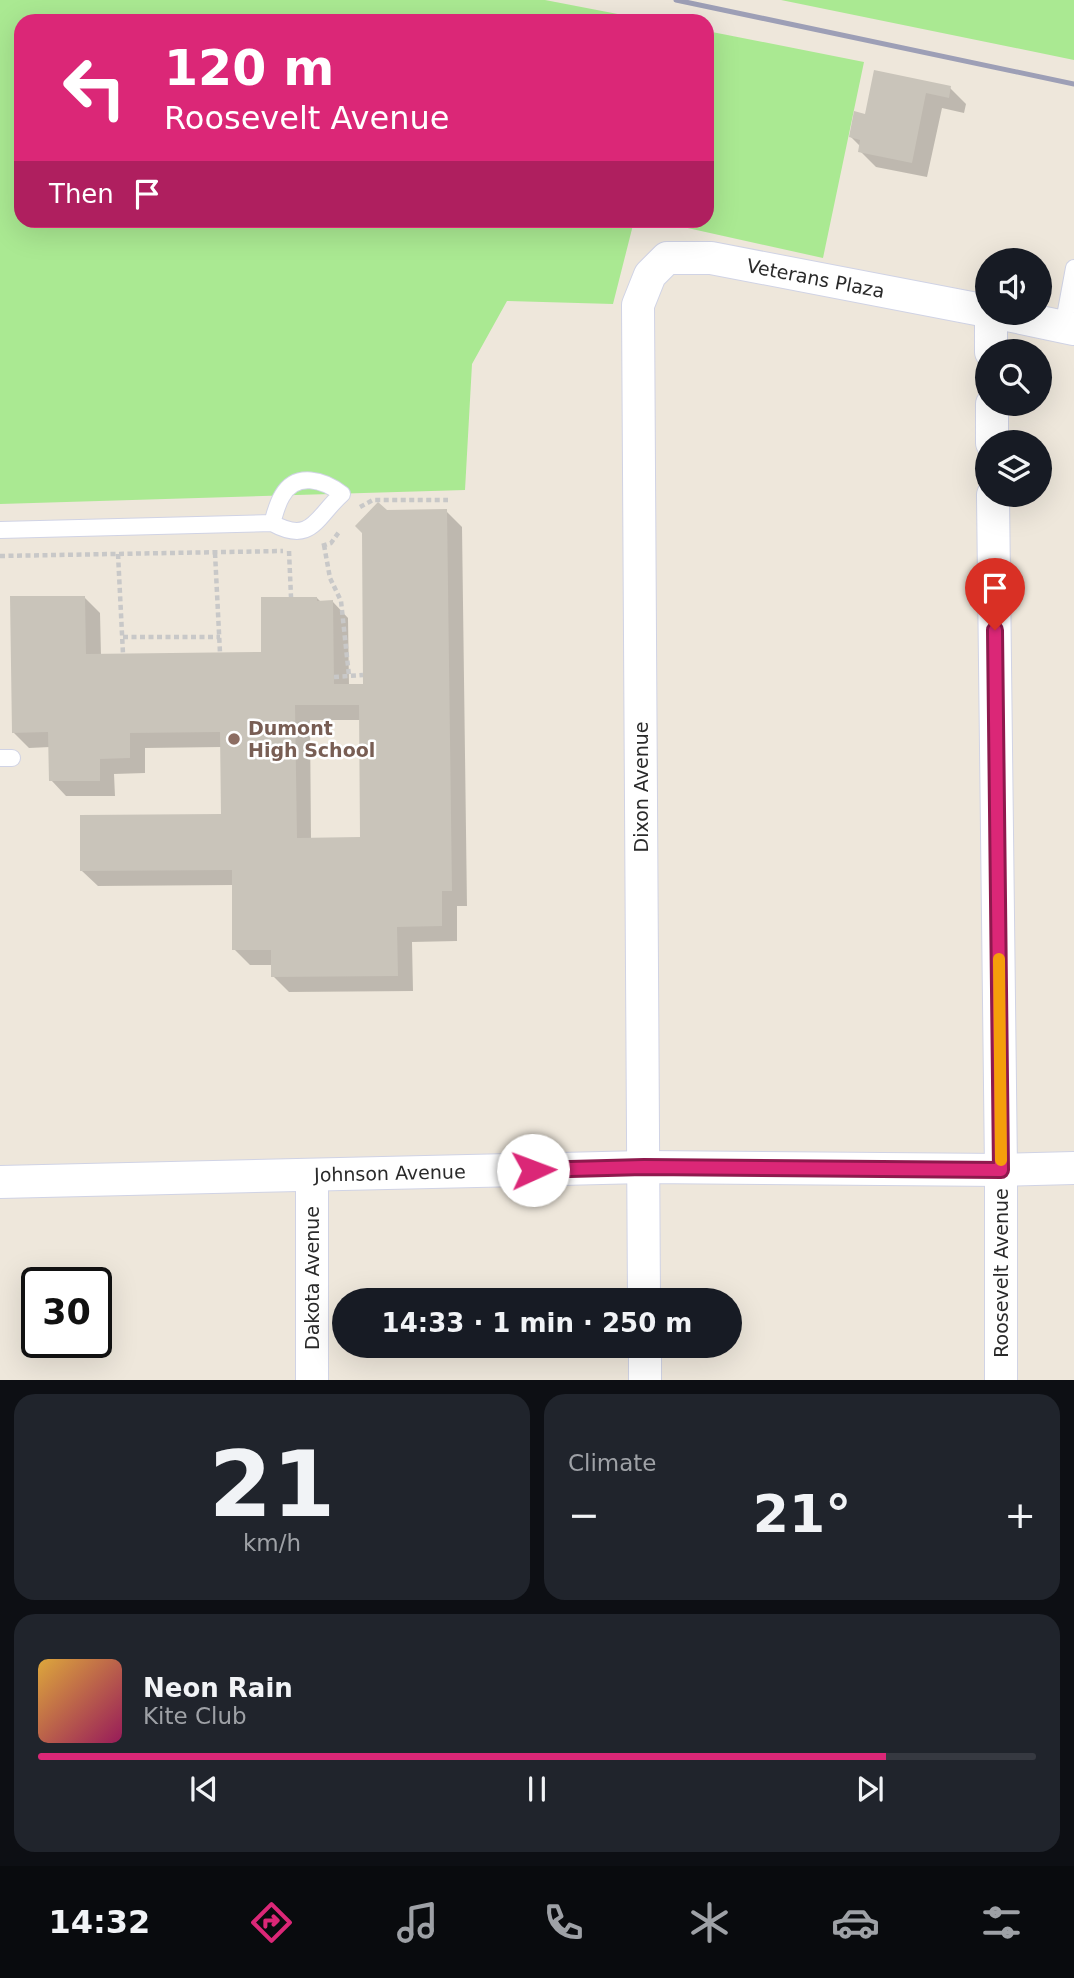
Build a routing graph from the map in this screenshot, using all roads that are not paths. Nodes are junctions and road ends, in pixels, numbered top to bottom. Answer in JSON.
{"nodes":[{"id":1,"x":1074,"y":268,"type":"edge"},
{"id":2,"x":650,"y":275,"type":"joint"},
{"id":3,"x":975,"y":309,"type":"edge"},
{"id":4,"x":1068,"y":328,"type":"edge"},
{"id":5,"x":993,"y":507,"type":"edge"},
{"id":6,"x":272,"y":523,"type":"dead end"},
{"id":7,"x":0,"y":530,"type":"edge"},
{"id":8,"x":644,"y":1167,"type":"junction"},
{"id":9,"x":1074,"y":1168,"type":"edge"},
{"id":10,"x":1001,"y":1170,"type":"junction"},
{"id":11,"x":313,"y":1177,"type":"junction"},
{"id":12,"x":0,"y":1182,"type":"edge"},
{"id":13,"x":645,"y":1288,"type":"edge"},
{"id":14,"x":645,"y":1358,"type":"edge"},
{"id":15,"x":312,"y":1380,"type":"edge"},
{"id":16,"x":645,"y":1380,"type":"edge"},
{"id":17,"x":1001,"y":1380,"type":"edge"}],
"edges":[{"from":1,"to":4,"type":"lane"},
{"from":2,"to":3,"type":"street","name":"Veterans Plaza"},
{"from":2,"to":8,"type":"street","name":"Dixon Avenue"},
{"from":5,"to":10,"type":"street","name":"Roosevelt Avenue"},
{"from":6,"to":7,"type":"lane"},
{"from":8,"to":10,"type":"street","name":"Johnson Avenue"},
{"from":8,"to":11,"type":"street","name":"Johnson Avenue"},
{"from":8,"to":13,"type":"street","name":"Dixon Avenue"},
{"from":9,"to":10,"type":"street","name":"Johnson Avenue"},
{"from":10,"to":17,"type":"street","name":"Roosevelt Avenue"},
{"from":11,"to":12,"type":"street","name":"Johnson Avenue"},
{"from":11,"to":15,"type":"street","name":"Dakota Avenue"},
{"from":14,"to":16,"type":"street"}]}
